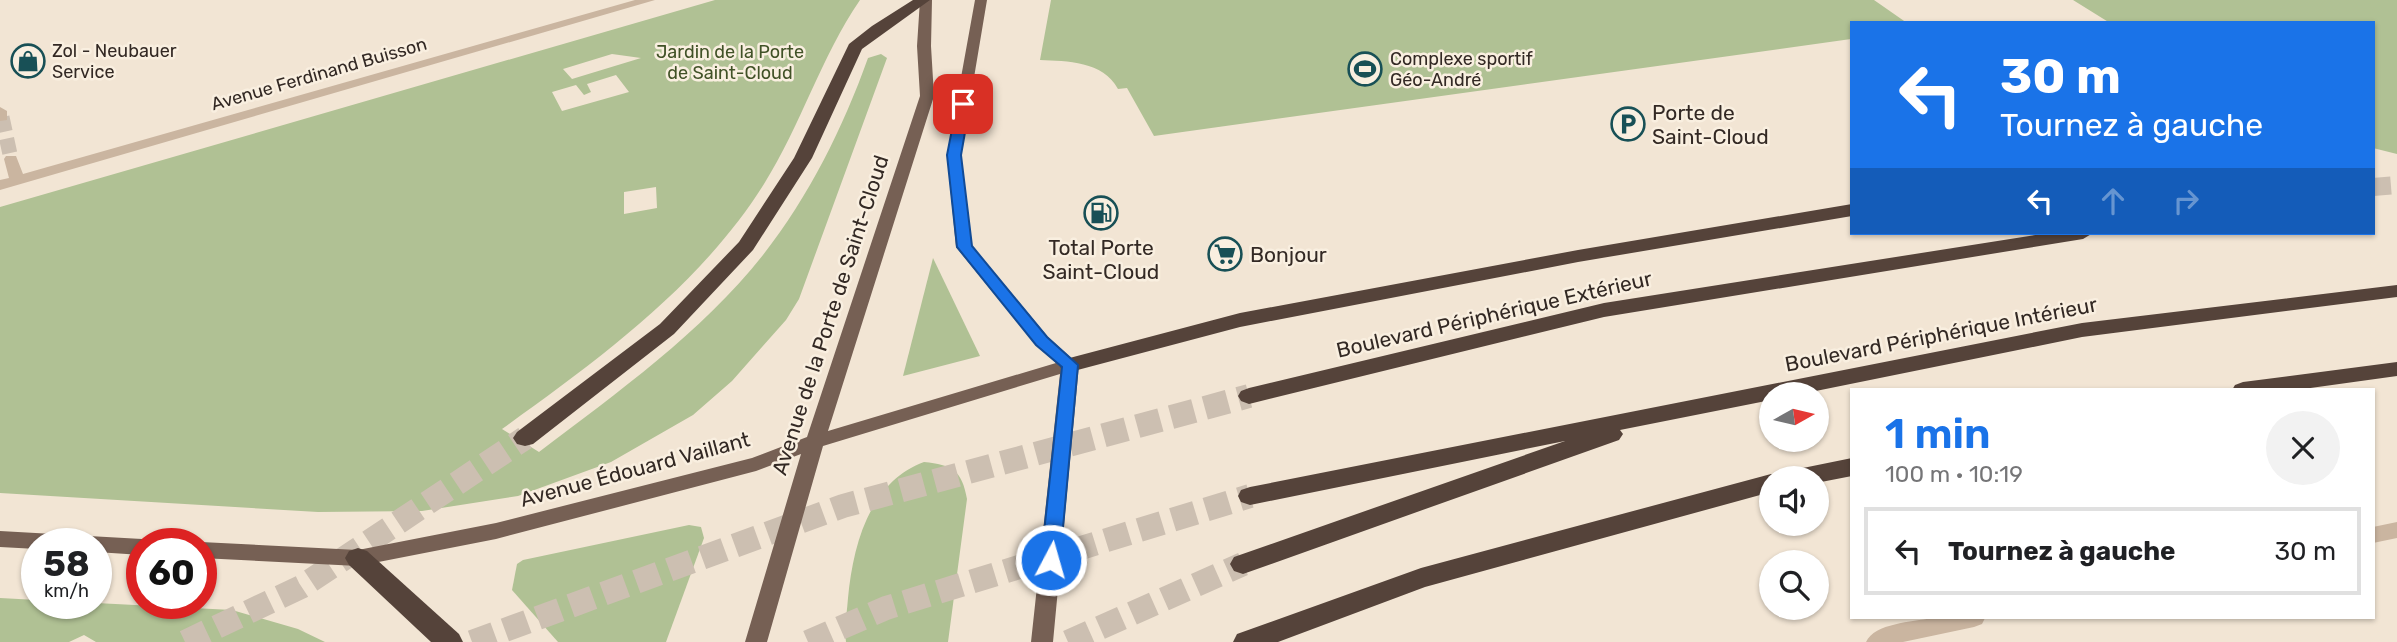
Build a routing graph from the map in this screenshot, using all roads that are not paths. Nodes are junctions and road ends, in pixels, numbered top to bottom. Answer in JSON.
{"nodes":[{"id":1,"x":649,"y":0,"type":"edge"},
{"id":2,"x":925,"y":0,"type":"edge"},
{"id":3,"x":981,"y":0,"type":"edge"},
{"id":4,"x":11,"y":159,"type":"tunnel mouth"},
{"id":5,"x":17,"y":180,"type":"junction"},
{"id":6,"x":0,"y":185,"type":"edge"},
{"id":7,"x":1850,"y":210,"type":"edge"},
{"id":8,"x":2071,"y":235,"type":"edge"},
{"id":9,"x":2397,"y":291,"type":"edge"},
{"id":10,"x":1070,"y":365,"type":"junction"},
{"id":11,"x":2397,"y":369,"type":"edge"},
{"id":12,"x":2258,"y":388,"type":"edge"},
{"id":13,"x":1249,"y":396,"type":"tunnel mouth"},
{"id":14,"x":1686,"y":407,"type":"junction"},
{"id":15,"x":524,"y":438,"type":"tunnel mouth"},
{"id":16,"x":814,"y":442,"type":"junction"},
{"id":17,"x":1850,"y":467,"type":"edge"},
{"id":18,"x":1829,"y":472,"type":"edge"},
{"id":19,"x":1759,"y":487,"type":"edge"},
{"id":20,"x":1250,"y":496,"type":"tunnel mouth"},
{"id":21,"x":2397,"y":530,"type":"edge"},
{"id":22,"x":2375,"y":535,"type":"edge"},
{"id":23,"x":0,"y":539,"type":"edge"},
{"id":24,"x":21,"y":540,"type":"edge"},
{"id":25,"x":217,"y":551,"type":"edge"},
{"id":26,"x":358,"y":558,"type":"junction"},
{"id":27,"x":1243,"y":564,"type":"tunnel mouth"},
{"id":28,"x":1969,"y":619,"type":"edge"},
{"id":29,"x":449,"y":642,"type":"edge"},
{"id":30,"x":756,"y":642,"type":"edge"},
{"id":31,"x":1042,"y":642,"type":"edge"},
{"id":32,"x":1247,"y":642,"type":"edge"},
{"id":33,"x":1877,"y":642,"type":"edge"}],
"edges":[{"from":1,"to":5,"type":"street","name":"Avenue Ferdinand Buisson"},
{"from":2,"to":15,"type":"highway"},
{"from":2,"to":16,"type":"main road","name":"Avenue de la Porte de Saint-Cloud"},
{"from":3,"to":10,"type":"main road"},
{"from":4,"to":5,"type":"street"},
{"from":5,"to":6,"type":"street","name":"Avenue Ferdinand Buisson"},
{"from":7,"to":10,"type":"highway"},
{"from":8,"to":13,"type":"highway","name":"Boulevard Périphérique Extérieur"},
{"from":9,"to":14,"type":"highway","name":"Boulevard Périphérique Intérieur"},
{"from":10,"to":16,"type":"main road","name":"Avenue Édouard Vaillant"},
{"from":10,"to":31,"type":"main road"},
{"from":11,"to":12,"type":"highway"},
{"from":14,"to":20,"type":"highway","name":"Boulevard Périphérique Intérieur"},
{"from":14,"to":27,"type":"highway"},
{"from":16,"to":26,"type":"main road","name":"Avenue Édouard Vaillant"},
{"from":16,"to":30,"type":"main road","name":"Avenue de la Porte de Saint-Cloud"},
{"from":17,"to":18,"type":"highway"},
{"from":19,"to":32,"type":"highway"},
{"from":21,"to":22,"type":"street"},
{"from":23,"to":24,"type":"main road"},
{"from":25,"to":26,"type":"main road","name":"Avenue Édouard Vaillant"},
{"from":26,"to":29,"type":"highway"},
{"from":28,"to":33,"type":"street"}]}
